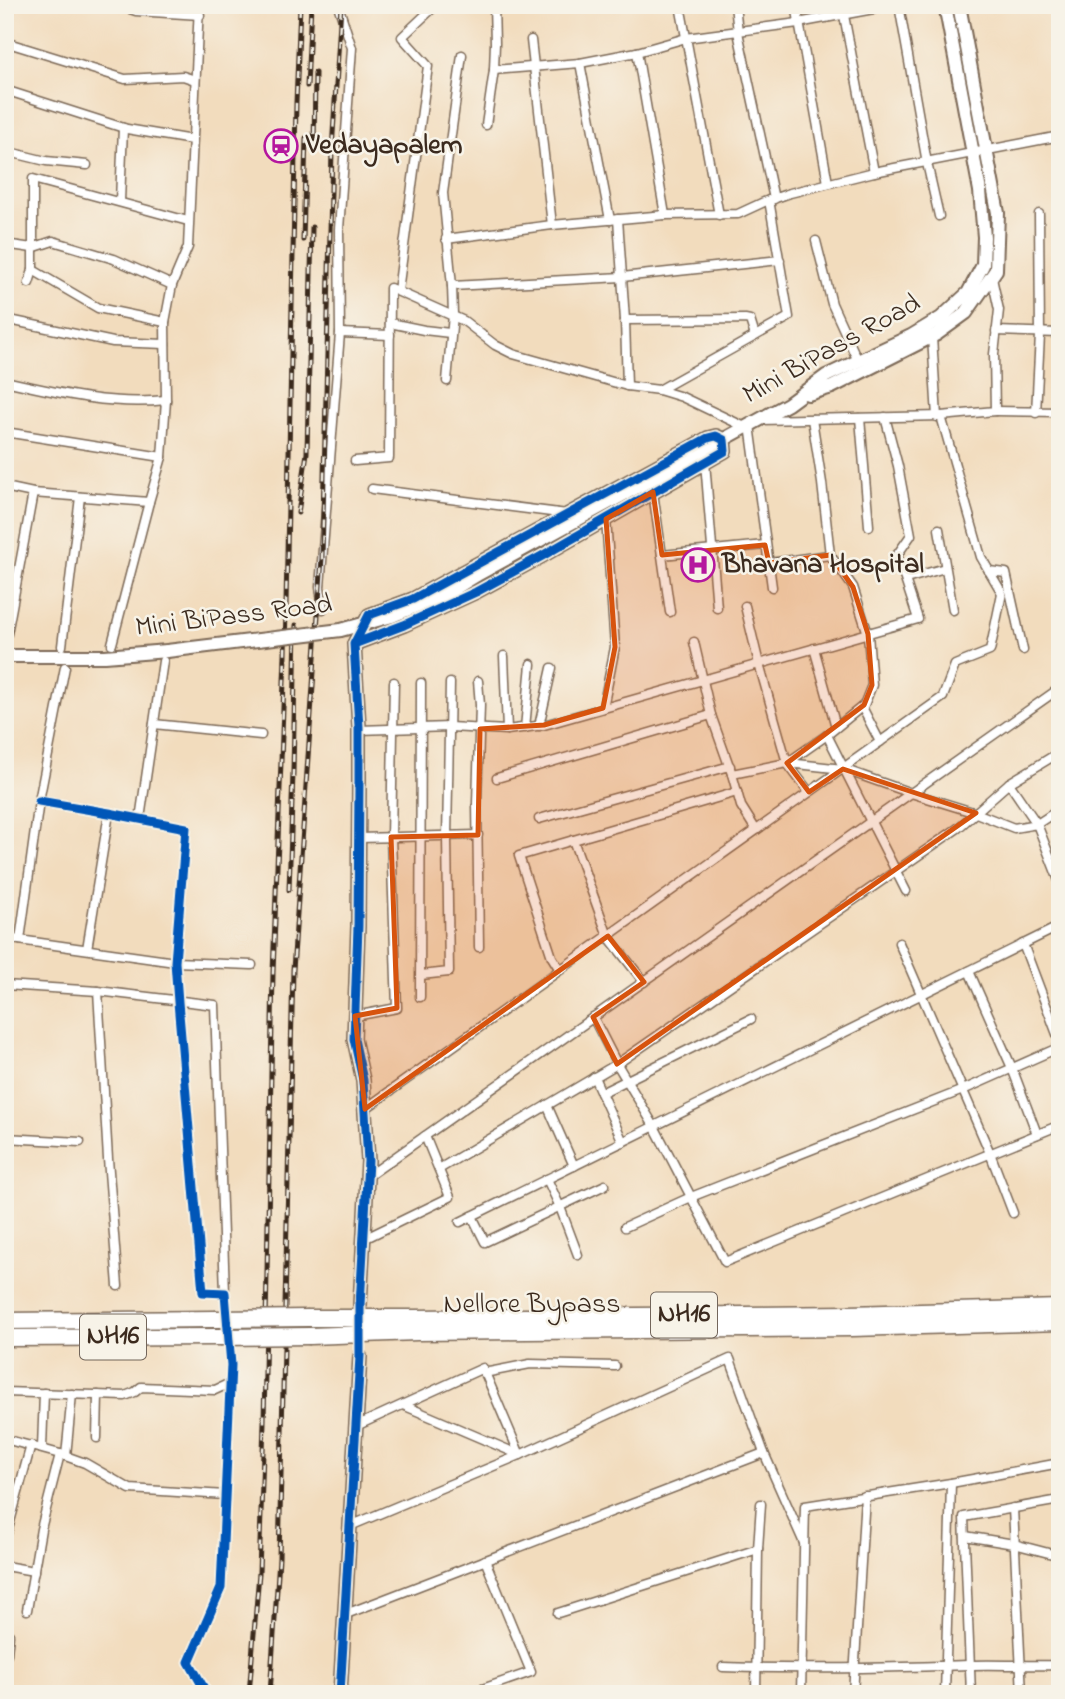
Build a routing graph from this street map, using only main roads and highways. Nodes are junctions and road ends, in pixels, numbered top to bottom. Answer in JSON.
{"nodes":[{"id":1,"x":1060,"y":1308,"type":"edge"},
{"id":2,"x":5,"y":1321,"type":"edge"},
{"id":3,"x":1060,"y":1322,"type":"edge"},
{"id":4,"x":5,"y":1338,"type":"edge"}],
"edges":[{"from":1,"to":2,"type":"highway","name":"Nellore Bypass","number":"NH16","bridge":true},
{"from":3,"to":4,"type":"highway","name":"Nellore Bypass","number":"NH16","bridge":true}]}
